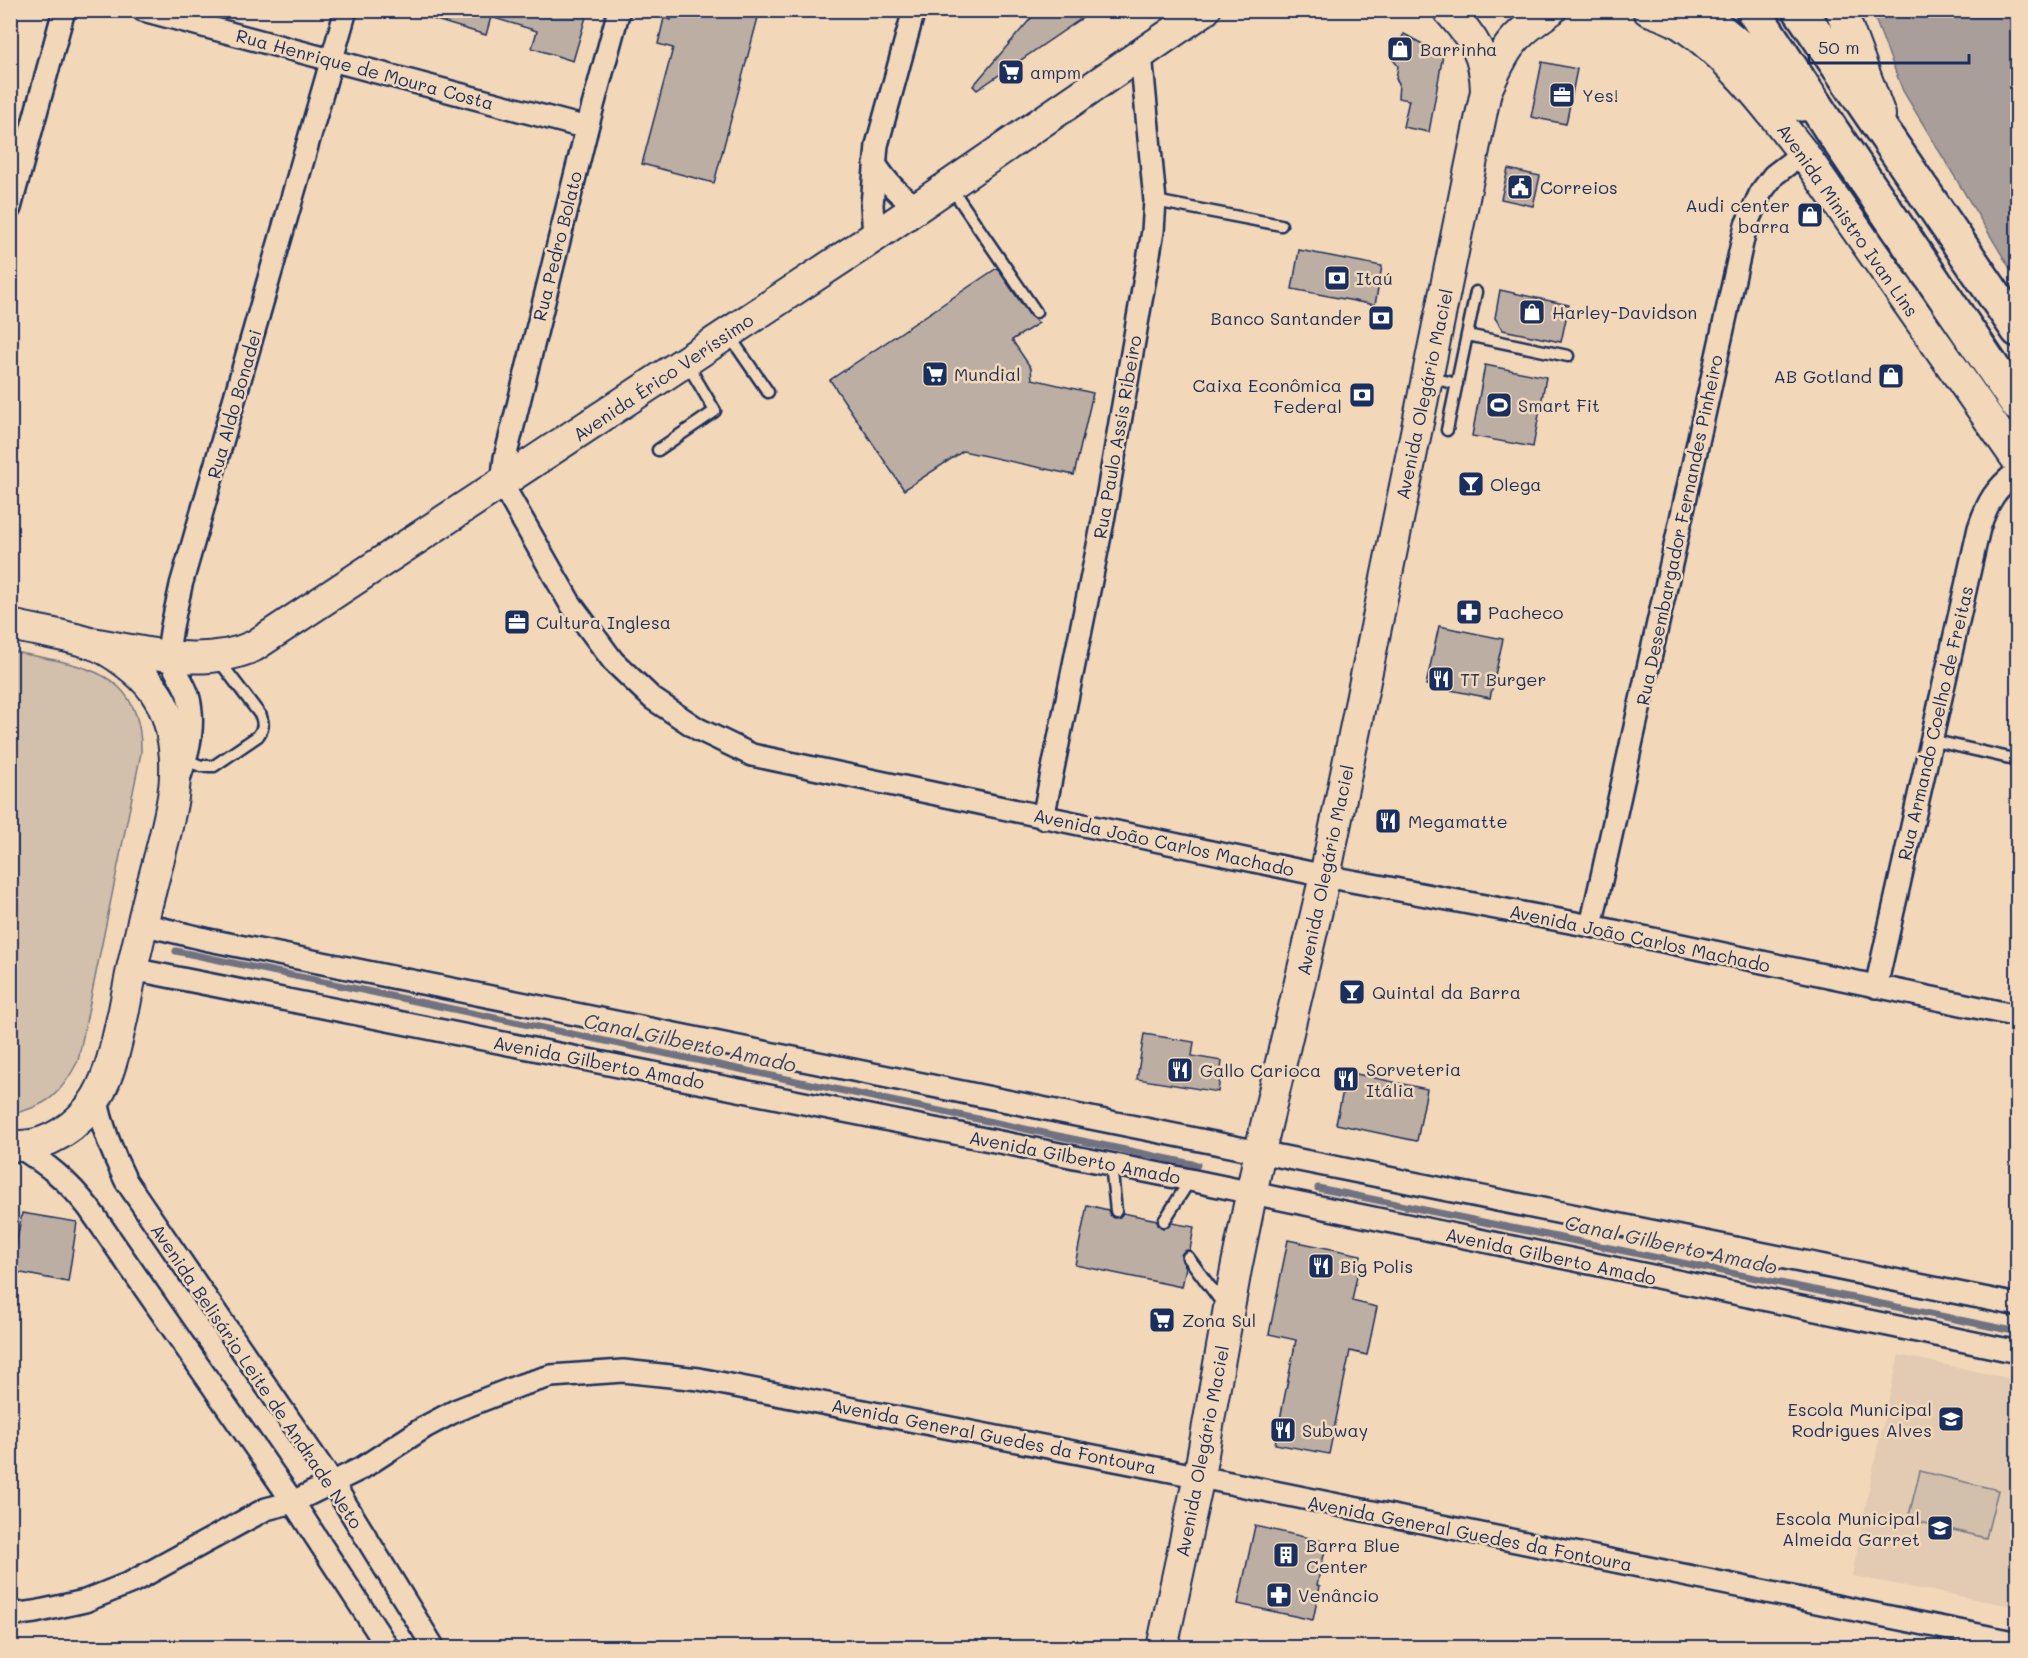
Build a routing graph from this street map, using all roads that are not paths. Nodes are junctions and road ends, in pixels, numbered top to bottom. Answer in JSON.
{"nodes":[{"id":1,"x":64,"y":10,"type":"edge"},
{"id":2,"x":142,"y":10,"type":"edge"},
{"id":3,"x":346,"y":10,"type":"edge"},
{"id":4,"x":619,"y":10,"type":"edge"},
{"id":5,"x":914,"y":10,"type":"edge"},
{"id":6,"x":1205,"y":10,"type":"edge"},
{"id":7,"x":1448,"y":10,"type":"edge"},
{"id":8,"x":1551,"y":10,"type":"edge"},
{"id":9,"x":1648,"y":10,"type":"edge"},
{"id":10,"x":1691,"y":10,"type":"edge"},
{"id":11,"x":1754,"y":10,"type":"edge"},
{"id":12,"x":1800,"y":10,"type":"edge"},
{"id":13,"x":1841,"y":10,"type":"edge"},
{"id":14,"x":1141,"y":54,"type":"junction"},
{"id":15,"x":332,"y":62,"type":"junction"},
{"id":16,"x":1486,"y":91,"type":"junction"},
{"id":17,"x":587,"y":128,"type":"junction"},
{"id":18,"x":1832,"y":131,"type":"junction"},
{"id":19,"x":1893,"y":149,"type":"junction"},
{"id":20,"x":1803,"y":153,"type":"junction"},
{"id":21,"x":875,"y":164,"type":"junction"},
{"id":22,"x":950,"y":186,"type":"junction"},
{"id":23,"x":1155,"y":201,"type":"junction"},
{"id":24,"x":918,"y":207,"type":"junction"},
{"id":25,"x":10,"y":208,"type":"edge"},
{"id":26,"x":1281,"y":225,"type":"dead end"},
{"id":27,"x":874,"y":237,"type":"junction"},
{"id":28,"x":1476,"y":292,"type":"dead end"},
{"id":29,"x":1036,"y":312,"type":"dead end"},
{"id":30,"x":2018,"y":330,"type":"edge"},
{"id":31,"x":728,"y":334,"type":"junction"},
{"id":32,"x":1467,"y":335,"type":"junction"},
{"id":33,"x":1568,"y":356,"type":"dead end"},
{"id":34,"x":686,"y":362,"type":"junction"},
{"id":35,"x":1428,"y":377,"type":"junction"},
{"id":36,"x":1457,"y":384,"type":"junction"},
{"id":37,"x":768,"y":393,"type":"dead end"},
{"id":38,"x":2018,"y":405,"type":"edge"},
{"id":39,"x":1447,"y":430,"type":"dead end"},
{"id":40,"x":658,"y":450,"type":"dead end"},
{"id":41,"x":2018,"y":460,"type":"edge"},
{"id":42,"x":2018,"y":471,"type":"edge"},
{"id":43,"x":502,"y":484,"type":"junction"},
{"id":44,"x":10,"y":625,"type":"edge"},
{"id":45,"x":92,"y":643,"type":"junction"},
{"id":46,"x":170,"y":656,"type":"junction"},
{"id":47,"x":216,"y":657,"type":"junction"},
{"id":48,"x":1931,"y":740,"type":"junction"},
{"id":49,"x":186,"y":760,"type":"junction"},
{"id":50,"x":2018,"y":760,"type":"edge"},
{"id":51,"x":173,"y":797,"type":"junction"},
{"id":52,"x":1043,"y":818,"type":"junction"},
{"id":53,"x":1325,"y":876,"type":"junction"},
{"id":54,"x":142,"y":924,"type":"junction"},
{"id":55,"x":1591,"y":926,"type":"junction"},
{"id":56,"x":132,"y":969,"type":"junction"},
{"id":57,"x":1876,"y":987,"type":"junction"},
{"id":58,"x":2018,"y":1016,"type":"edge"},
{"id":59,"x":96,"y":1097,"type":"junction"},
{"id":60,"x":15,"y":1146,"type":"edge"},
{"id":61,"x":1260,"y":1151,"type":"junction"},
{"id":62,"x":1111,"y":1164,"type":"junction"},
{"id":63,"x":1190,"y":1180,"type":"junction"},
{"id":64,"x":1251,"y":1194,"type":"junction"},
{"id":65,"x":1116,"y":1211,"type":"dead end"},
{"id":66,"x":1164,"y":1221,"type":"dead end"},
{"id":67,"x":1188,"y":1257,"type":"dead end"},
{"id":68,"x":2018,"y":1305,"type":"edge"},
{"id":69,"x":1229,"y":1312,"type":"junction"},
{"id":70,"x":2018,"y":1352,"type":"edge"},
{"id":71,"x":1199,"y":1476,"type":"junction"},
{"id":72,"x":332,"y":1482,"type":"junction"},
{"id":73,"x":293,"y":1502,"type":"junction"},
{"id":74,"x":10,"y":1615,"type":"edge"},
{"id":75,"x":2018,"y":1643,"type":"edge"},
{"id":76,"x":388,"y":1647,"type":"edge"},
{"id":77,"x":434,"y":1647,"type":"edge"},
{"id":78,"x":1162,"y":1647,"type":"edge"}],
"edges":[{"from":1,"to":25,"type":"street"},
{"from":2,"to":15,"type":"street","name":"Rua Henrique de Moura Costa"},
{"from":3,"to":15,"type":"street","name":"Rua Aldo Bonadei"},
{"from":4,"to":17,"type":"street","name":"Rua Pedro Bolato"},
{"from":5,"to":21,"type":"street"},
{"from":6,"to":14,"type":"main road","name":"Avenida Érico Veríssimo"},
{"from":7,"to":16,"type":"main road","name":"Avenida Olegário Maciel"},
{"from":8,"to":16,"type":"main road","name":"Avenida Olegário Maciel"},
{"from":9,"to":20,"type":"main road","name":"Avenida Ministro Ivan Lins"},
{"from":10,"to":18,"type":"highway"},
{"from":11,"to":18,"type":"highway","name":"Avenida Ministro Ivan Lins"},
{"from":12,"to":19,"type":"highway"},
{"from":13,"to":19,"type":"main road"},
{"from":14,"to":22,"type":"main road","name":"Avenida Érico Veríssimo"},
{"from":14,"to":23,"type":"street","name":"Rua Paulo Assis Ribeiro"},
{"from":15,"to":17,"type":"street","name":"Rua Henrique de Moura Costa"},
{"from":15,"to":46,"type":"street","name":"Rua Aldo Bonadei"},
{"from":16,"to":35,"type":"main road","name":"Avenida Olegário Maciel"},
{"from":17,"to":43,"type":"street","name":"Rua Pedro Bolato"},
{"from":18,"to":38,"type":"highway","name":"Avenida Ministro Ivan Lins"},
{"from":19,"to":30,"type":"highway"},
{"from":20,"to":41,"type":"main road","name":"Avenida Ministro Ivan Lins"},
{"from":20,"to":55,"type":"street","name":"Rua Desembargador Fernandes Pinheiro"},
{"from":21,"to":24,"type":"street"},
{"from":21,"to":27,"type":"street"},
{"from":22,"to":24,"type":"main road","name":"Avenida Érico Veríssimo"},
{"from":22,"to":29,"type":"lane"},
{"from":23,"to":26,"type":"lane"},
{"from":23,"to":52,"type":"street","name":"Rua Paulo Assis Ribeiro"},
{"from":24,"to":27,"type":"main road","name":"Avenida Érico Veríssimo"},
{"from":27,"to":31,"type":"main road","name":"Avenida Érico Veríssimo"},
{"from":28,"to":32,"type":"lane"},
{"from":31,"to":34,"type":"main road","name":"Avenida Érico Veríssimo"},
{"from":31,"to":37,"type":"lane"},
{"from":32,"to":33,"type":"lane"},
{"from":32,"to":36,"type":"lane"},
{"from":34,"to":40,"type":"lane"},
{"from":34,"to":43,"type":"main road","name":"Avenida Érico Veríssimo"},
{"from":35,"to":36,"type":"lane"},
{"from":35,"to":53,"type":"main road","name":"Avenida Olegário Maciel"},
{"from":36,"to":39,"type":"lane"},
{"from":42,"to":48,"type":"street","name":"Rua Armando Coelho de Freitas"},
{"from":43,"to":47,"type":"main road","name":"Avenida Érico Veríssimo"},
{"from":43,"to":52,"type":"street","name":"Avenida João Carlos Machado"},
{"from":44,"to":45,"type":"main road","name":"Avenida Érico Veríssimo"},
{"from":45,"to":46,"type":"main road","name":"Avenida Érico Veríssimo"},
{"from":45,"to":51,"type":"main road"},
{"from":46,"to":47,"type":"main road","name":"Avenida Érico Veríssimo"},
{"from":46,"to":49,"type":"street","name":"Rua Aldo Bonadei"},
{"from":47,"to":49,"type":"lane"},
{"from":48,"to":50,"type":"lane"},
{"from":48,"to":57,"type":"street","name":"Rua Armando Coelho de Freitas"},
{"from":49,"to":51,"type":"street","name":"Rua Aldo Bonadei"},
{"from":51,"to":54,"type":"main road"},
{"from":52,"to":53,"type":"street","name":"Avenida João Carlos Machado"},
{"from":53,"to":55,"type":"street","name":"Avenida João Carlos Machado"},
{"from":53,"to":61,"type":"main road","name":"Avenida Olegário Maciel"},
{"from":54,"to":56,"type":"main road"},
{"from":54,"to":61,"type":"street"},
{"from":55,"to":57,"type":"street","name":"Avenida João Carlos Machado"},
{"from":56,"to":59,"type":"main road"},
{"from":56,"to":62,"type":"street","name":"Avenida Gilberto Amado"},
{"from":57,"to":58,"type":"street","name":"Avenida João Carlos Machado"},
{"from":59,"to":60,"type":"main road"},
{"from":59,"to":72,"type":"street","name":"Avenida Belisário Leite de Andrade Neto"},
{"from":60,"to":73,"type":"street"},
{"from":61,"to":64,"type":"main road","name":"Avenida Olegário Maciel"},
{"from":61,"to":68,"type":"street"},
{"from":62,"to":63,"type":"street","name":"Avenida Gilberto Amado"},
{"from":62,"to":65,"type":"lane"},
{"from":63,"to":64,"type":"street","name":"Avenida Gilberto Amado"},
{"from":63,"to":66,"type":"lane"},
{"from":64,"to":69,"type":"main road","name":"Avenida Olegário Maciel"},
{"from":64,"to":70,"type":"street","name":"Avenida Gilberto Amado"},
{"from":67,"to":69,"type":"lane"},
{"from":69,"to":71,"type":"main road","name":"Avenida Olegário Maciel"},
{"from":71,"to":72,"type":"street","name":"Avenida General Guedes da Fontoura"},
{"from":71,"to":75,"type":"street","name":"Avenida General Guedes da Fontoura"},
{"from":71,"to":78,"type":"main road","name":"Avenida Olegário Maciel"},
{"from":72,"to":73,"type":"street","name":"Avenida General Guedes da Fontoura"},
{"from":72,"to":77,"type":"street","name":"Avenida Belisário Leite de Andrade Neto"},
{"from":73,"to":74,"type":"street","name":"Avenida General Guedes da Fontoura"},
{"from":73,"to":76,"type":"street"}]}
